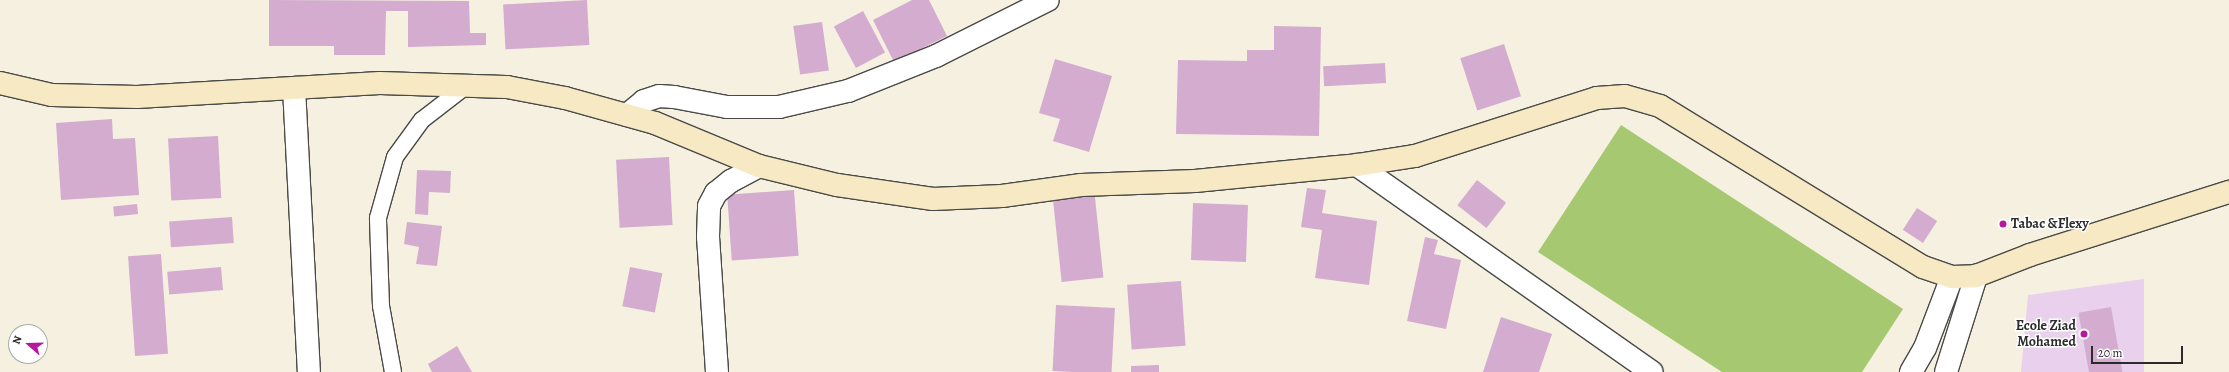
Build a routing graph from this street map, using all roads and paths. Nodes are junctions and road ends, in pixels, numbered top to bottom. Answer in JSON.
{"nodes":[{"id":1,"x":1048,"y":0,"type":"edge"},
{"id":2,"x":0,"y":83,"type":"edge"},
{"id":3,"x":466,"y":86,"type":"junction"},
{"id":4,"x":294,"y":88,"type":"junction"},
{"id":5,"x":627,"y":115,"type":"junction"},
{"id":6,"x":1357,"y":165,"type":"junction"},
{"id":7,"x":759,"y":166,"type":"junction"},
{"id":8,"x":2229,"y":192,"type":"edge"},
{"id":9,"x":1976,"y":276,"type":"junction"},
{"id":10,"x":1952,"y":277,"type":"junction"},
{"id":11,"x":309,"y":372,"type":"edge"},
{"id":12,"x":393,"y":372,"type":"edge"},
{"id":13,"x":717,"y":372,"type":"edge"},
{"id":14,"x":1652,"y":372,"type":"edge"},
{"id":15,"x":1911,"y":372,"type":"edge"},
{"id":16,"x":1946,"y":372,"type":"edge"}],
"edges":[{"from":1,"to":5,"type":"street"},
{"from":2,"to":4,"type":"street"},
{"from":3,"to":4,"type":"street"},
{"from":3,"to":5,"type":"street"},
{"from":3,"to":12,"type":"lane"},
{"from":4,"to":11,"type":"street"},
{"from":5,"to":7,"type":"street"},
{"from":6,"to":7,"type":"street"},
{"from":6,"to":10,"type":"street"},
{"from":6,"to":14,"type":"street"},
{"from":7,"to":13,"type":"street"},
{"from":8,"to":9,"type":"street"},
{"from":9,"to":10,"type":"street"},
{"from":9,"to":16,"type":"street"},
{"from":10,"to":15,"type":"street"}]}
